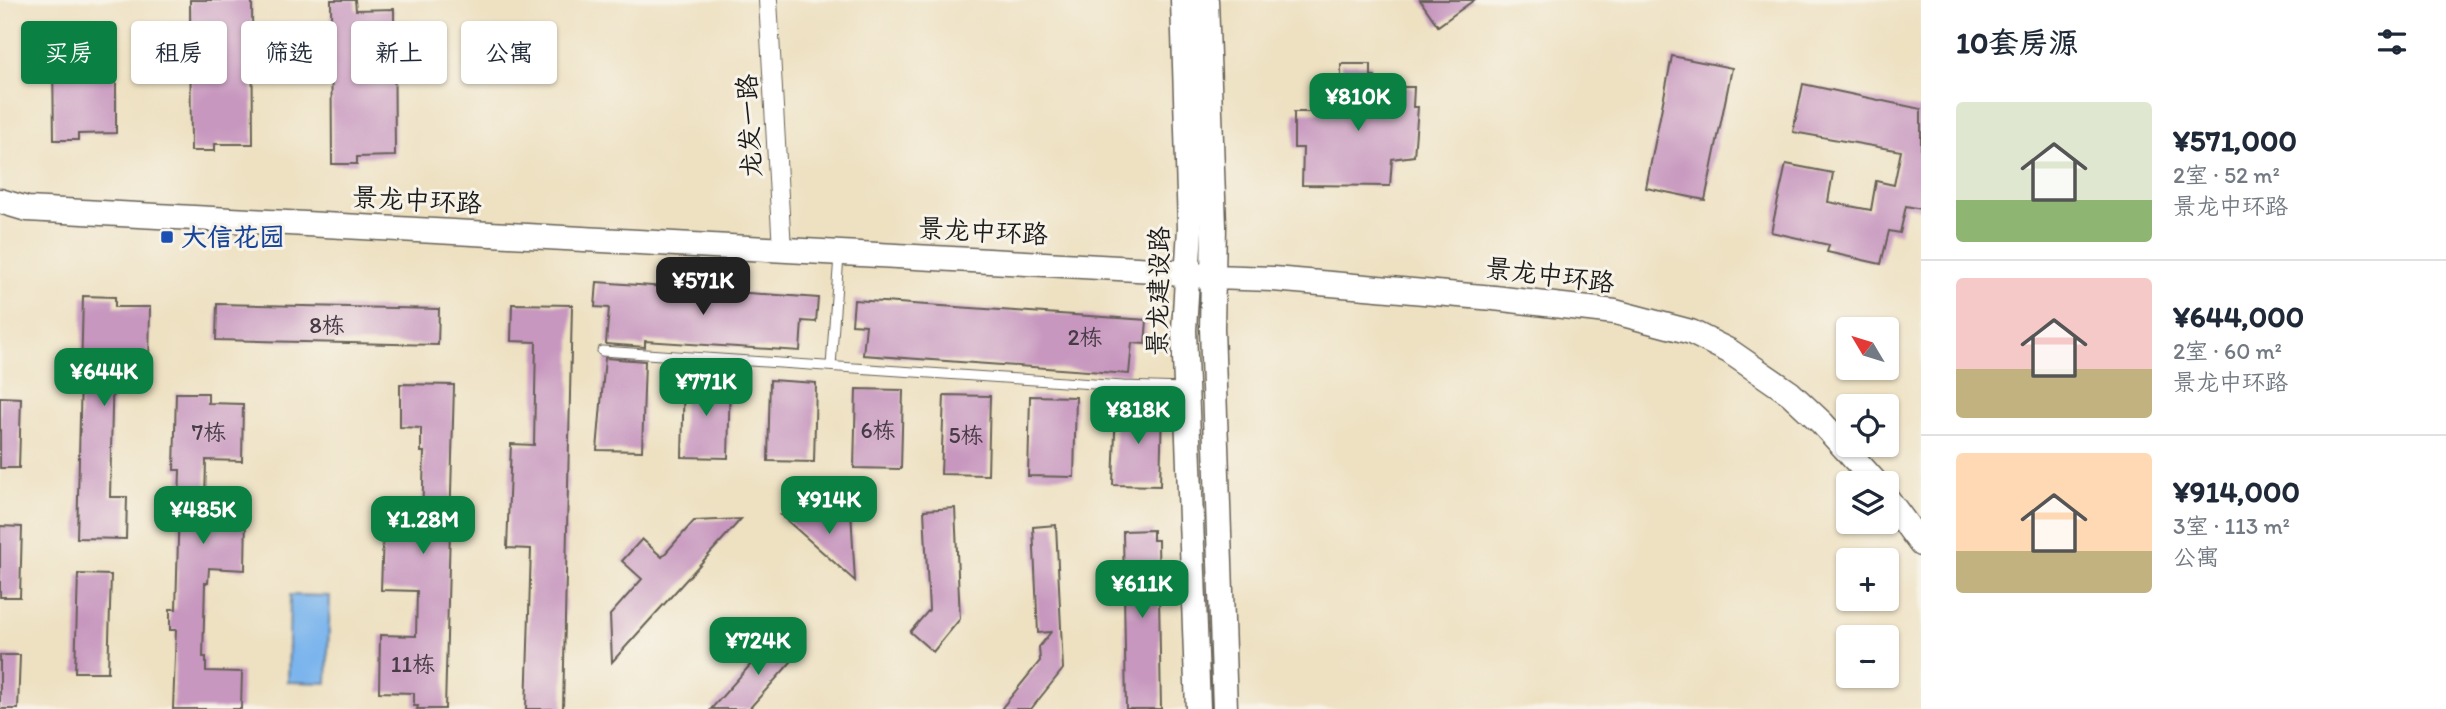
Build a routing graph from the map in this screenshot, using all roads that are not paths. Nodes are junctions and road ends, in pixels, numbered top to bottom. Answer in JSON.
{"nodes":[{"id":1,"x":768,"y":0,"type":"edge"},
{"id":2,"x":1183,"y":0,"type":"edge"},
{"id":3,"x":1206,"y":0,"type":"edge"},
{"id":4,"x":0,"y":201,"type":"edge"},
{"id":5,"x":27,"y":209,"type":"junction"},
{"id":6,"x":0,"y":215,"type":"edge"},
{"id":7,"x":782,"y":250,"type":"junction"},
{"id":8,"x":839,"y":253,"type":"junction"},
{"id":9,"x":1188,"y":274,"type":"junction"},
{"id":10,"x":1213,"y":277,"type":"junction"},
{"id":11,"x":602,"y":351,"type":"dead end"},
{"id":12,"x":831,"y":366,"type":"junction"},
{"id":13,"x":1186,"y":388,"type":"junction"},
{"id":14,"x":1865,"y":471,"type":"edge"},
{"id":15,"x":1899,"y":514,"type":"edge"},
{"id":16,"x":1921,"y":544,"type":"edge"},
{"id":17,"x":1198,"y":709,"type":"edge"},
{"id":18,"x":1225,"y":709,"type":"edge"}],
"edges":[{"from":1,"to":7,"type":"street","name":"龙发一路"},
{"from":2,"to":9,"type":"street","name":"景龙建设路"},
{"from":3,"to":10,"type":"street","name":"景龙建设路"},
{"from":4,"to":5,"type":"street","name":"景龙中环路"},
{"from":5,"to":6,"type":"street","name":"景龙中环路"},
{"from":5,"to":7,"type":"street","name":"景龙中环路"},
{"from":7,"to":8,"type":"street","name":"景龙中环路"},
{"from":8,"to":9,"type":"street","name":"景龙中环路"},
{"from":8,"to":12,"type":"lane"},
{"from":9,"to":10,"type":"street","name":"景龙中环路"},
{"from":9,"to":13,"type":"street","name":"景龙建设路"},
{"from":10,"to":14,"type":"street","name":"景龙中环路"},
{"from":10,"to":18,"type":"street","name":"景龙建设路"},
{"from":11,"to":12,"type":"lane"},
{"from":12,"to":13,"type":"lane"},
{"from":13,"to":17,"type":"street","name":"景龙建设路"},
{"from":15,"to":16,"type":"street"}]}
